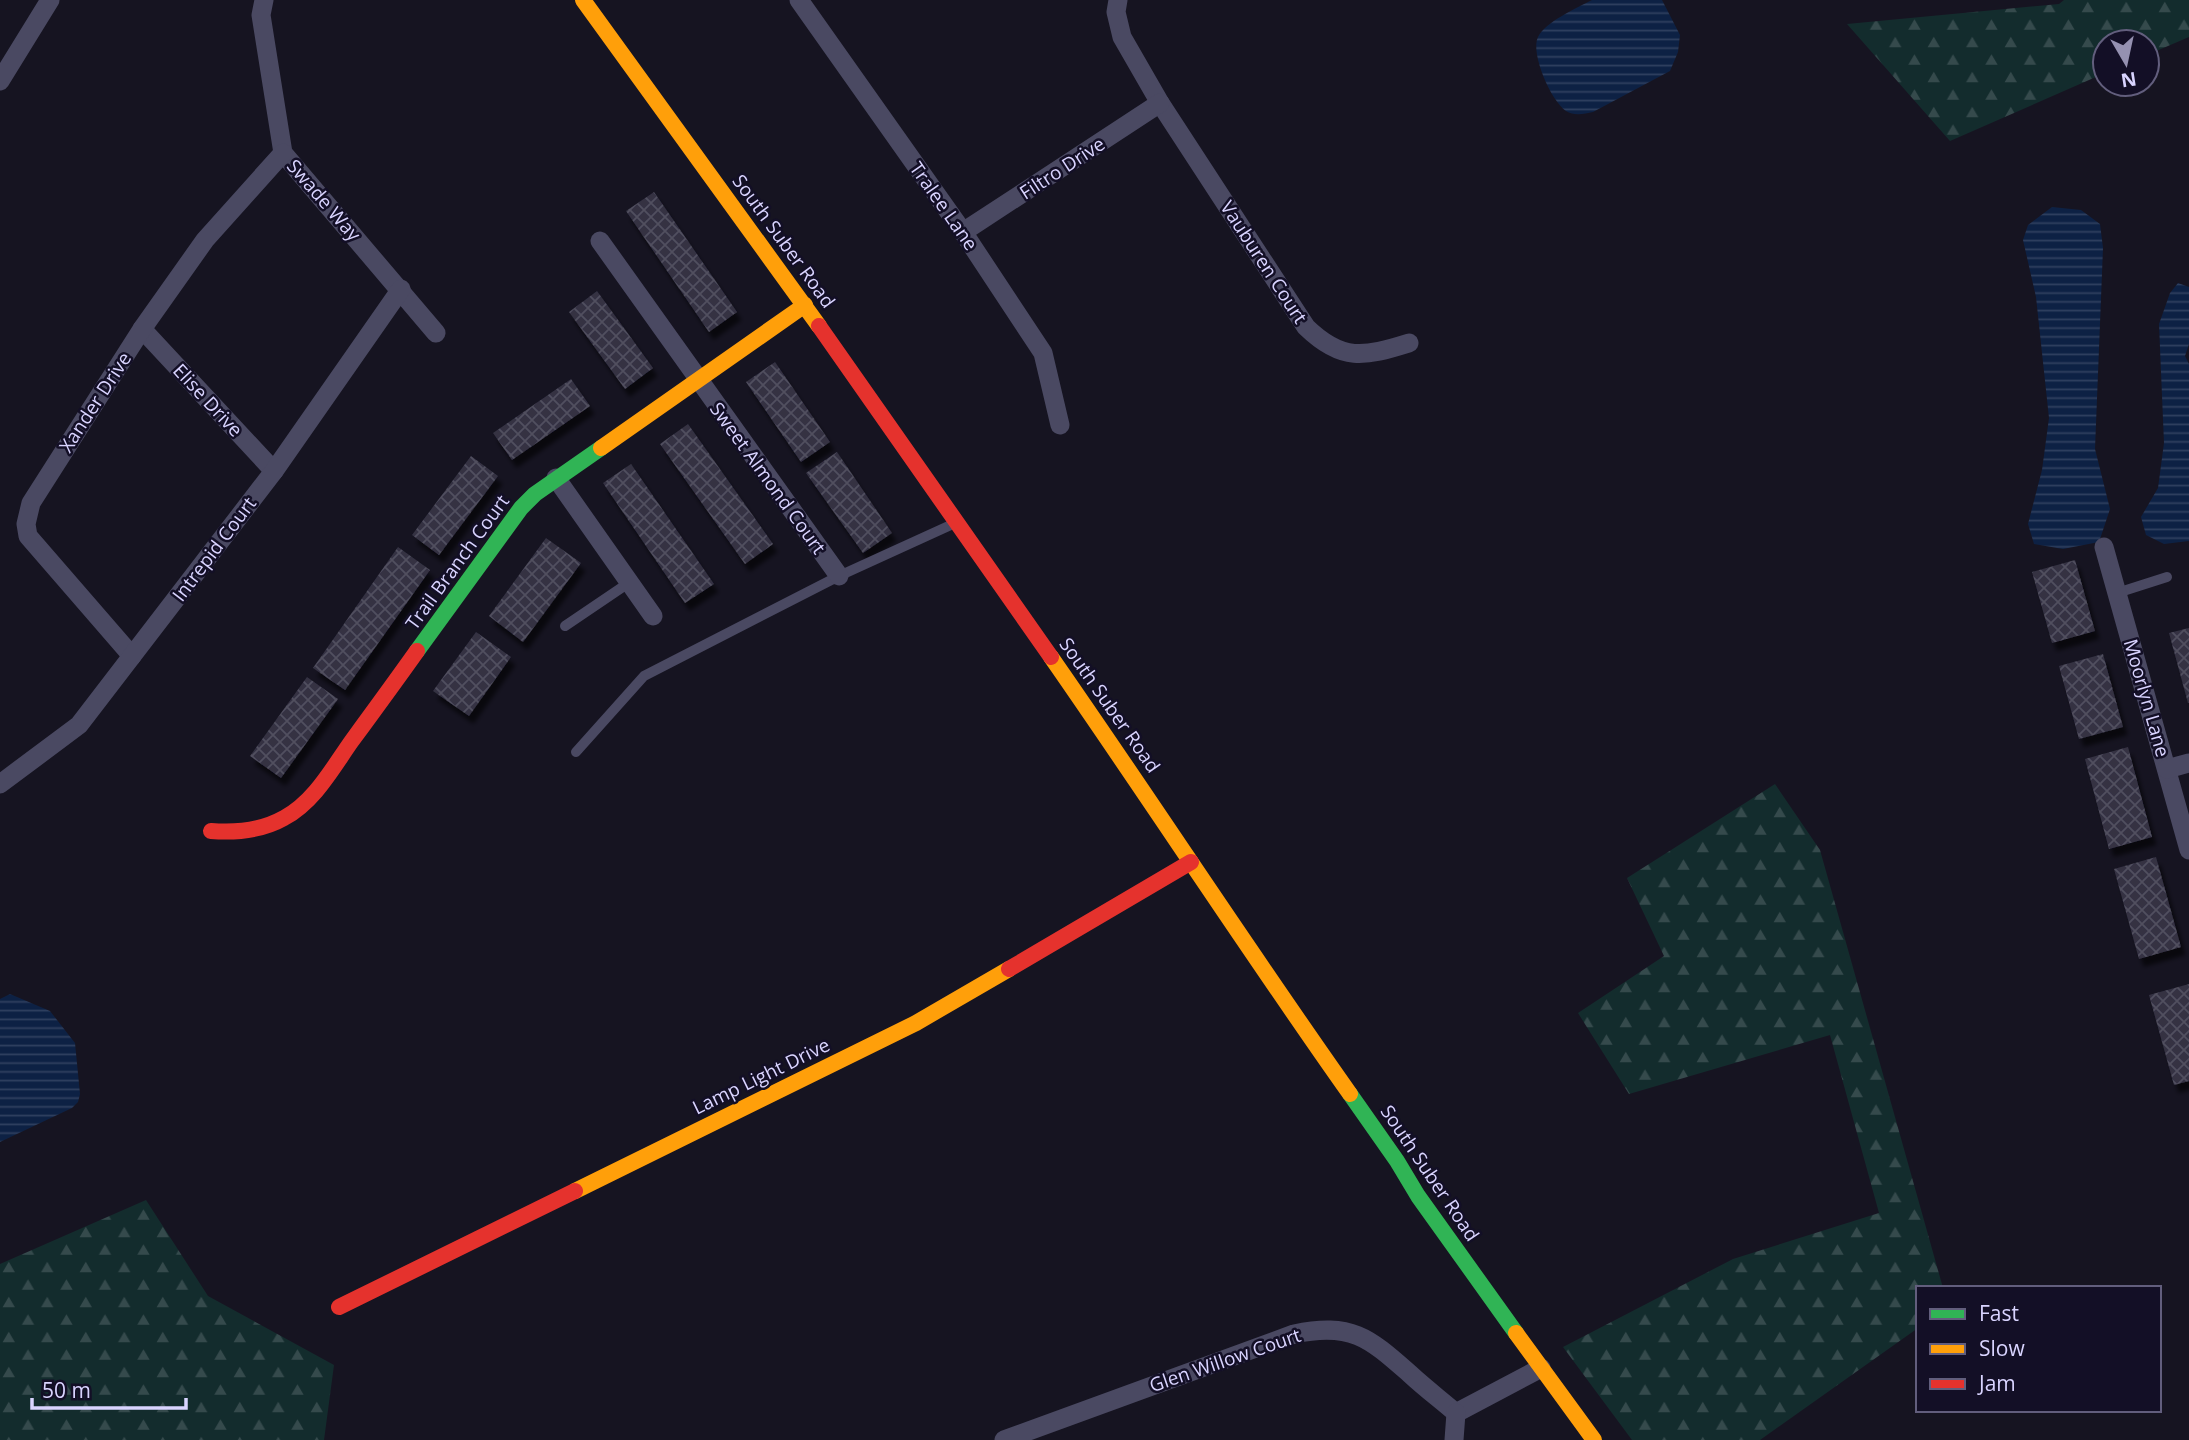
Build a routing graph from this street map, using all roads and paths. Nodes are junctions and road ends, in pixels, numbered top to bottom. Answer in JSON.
{"nodes":[{"id":1,"x":50,"y":0,"type":"edge"},
{"id":2,"x":264,"y":0,"type":"edge"},
{"id":3,"x":583,"y":0,"type":"edge"},
{"id":4,"x":799,"y":0,"type":"edge"},
{"id":5,"x":1118,"y":0,"type":"edge"},
{"id":6,"x":0,"y":81,"type":"edge"},
{"id":7,"x":1160,"y":103,"type":"junction"},
{"id":8,"x":284,"y":153,"type":"junction"},
{"id":9,"x":963,"y":232,"type":"junction"},
{"id":10,"x":600,"y":241,"type":"dead end"},
{"id":11,"x":401,"y":289,"type":"junction"},
{"id":12,"x":805,"y":305,"type":"junction"},
{"id":13,"x":142,"y":329,"type":"junction"},
{"id":14,"x":436,"y":333,"type":"dead end"},
{"id":15,"x":1409,"y":343,"type":"dead end"},
{"id":16,"x":698,"y":380,"type":"junction"},
{"id":17,"x":1060,"y":425,"type":"dead end"},
{"id":18,"x":274,"y":471,"type":"junction"},
{"id":19,"x":556,"y":478,"type":"junction"},
{"id":20,"x":957,"y":522,"type":"junction"},
{"id":21,"x":2104,"y":547,"type":"dead end"},
{"id":22,"x":839,"y":576,"type":"junction"},
{"id":23,"x":2167,"y":577,"type":"dead end"},
{"id":24,"x":630,"y":582,"type":"junction"},
{"id":25,"x":2117,"y":593,"type":"junction"},
{"id":26,"x":653,"y":617,"type":"dead end"},
{"id":27,"x":565,"y":626,"type":"dead end"},
{"id":28,"x":132,"y":656,"type":"junction"},
{"id":29,"x":576,"y":752,"type":"dead end"},
{"id":30,"x":2189,"y":763,"type":"edge"},
{"id":31,"x":2167,"y":769,"type":"junction"},
{"id":32,"x":0,"y":784,"type":"edge"},
{"id":33,"x":211,"y":831,"type":"dead end"},
{"id":34,"x":2189,"y":850,"type":"edge"},
{"id":35,"x":1191,"y":862,"type":"junction"},
{"id":36,"x":339,"y":1307,"type":"dead end"},
{"id":37,"x":1541,"y":1368,"type":"junction"},
{"id":38,"x":1456,"y":1413,"type":"junction"},
{"id":39,"x":1004,"y":1440,"type":"edge"},
{"id":40,"x":1454,"y":1440,"type":"edge"},
{"id":41,"x":1594,"y":1440,"type":"edge"}],
"edges":[{"from":1,"to":6,"type":"street"},
{"from":2,"to":8,"type":"street","name":"Swade Way"},
{"from":3,"to":12,"type":"street","name":"South Suber Road"},
{"from":4,"to":9,"type":"street","name":"Tralee Lane"},
{"from":5,"to":7,"type":"street","name":"Vauburen Court"},
{"from":7,"to":9,"type":"street","name":"Filtro Drive"},
{"from":7,"to":15,"type":"street","name":"Vauburen Court"},
{"from":8,"to":11,"type":"street","name":"Swade Way"},
{"from":8,"to":13,"type":"street","name":"Xander Drive"},
{"from":9,"to":17,"type":"street","name":"Tralee Lane"},
{"from":10,"to":16,"type":"street","name":"Sweet Almond Court"},
{"from":11,"to":14,"type":"street","name":"Swade Way"},
{"from":11,"to":18,"type":"street","name":"Intrepid Court"},
{"from":12,"to":16,"type":"street","name":"Trail Branch Court"},
{"from":12,"to":20,"type":"street","name":"South Suber Road"},
{"from":13,"to":18,"type":"street","name":"Elise Drive"},
{"from":13,"to":28,"type":"street","name":"Xander Drive"},
{"from":16,"to":19,"type":"street","name":"Trail Branch Court"},
{"from":16,"to":22,"type":"street","name":"Sweet Almond Court"},
{"from":18,"to":28,"type":"street","name":"Intrepid Court"},
{"from":19,"to":24,"type":"street"},
{"from":19,"to":33,"type":"street","name":"Trail Branch Court"},
{"from":20,"to":22,"type":"lane"},
{"from":20,"to":35,"type":"street","name":"South Suber Road"},
{"from":21,"to":25,"type":"street","name":"Moorlyn Lane"},
{"from":22,"to":29,"type":"lane"},
{"from":23,"to":25,"type":"lane"},
{"from":24,"to":26,"type":"street"},
{"from":24,"to":27,"type":"lane"},
{"from":25,"to":31,"type":"street","name":"Moorlyn Lane"},
{"from":28,"to":32,"type":"street","name":"Intrepid Court"},
{"from":30,"to":31,"type":"street"},
{"from":31,"to":34,"type":"street","name":"Moorlyn Lane"},
{"from":35,"to":36,"type":"street","name":"Lamp Light Drive"},
{"from":35,"to":37,"type":"street","name":"South Suber Road"},
{"from":37,"to":38,"type":"street"},
{"from":37,"to":41,"type":"street","name":"South Suber Road"},
{"from":38,"to":39,"type":"street","name":"Glen Willow Court"},
{"from":38,"to":40,"type":"street"}]}
